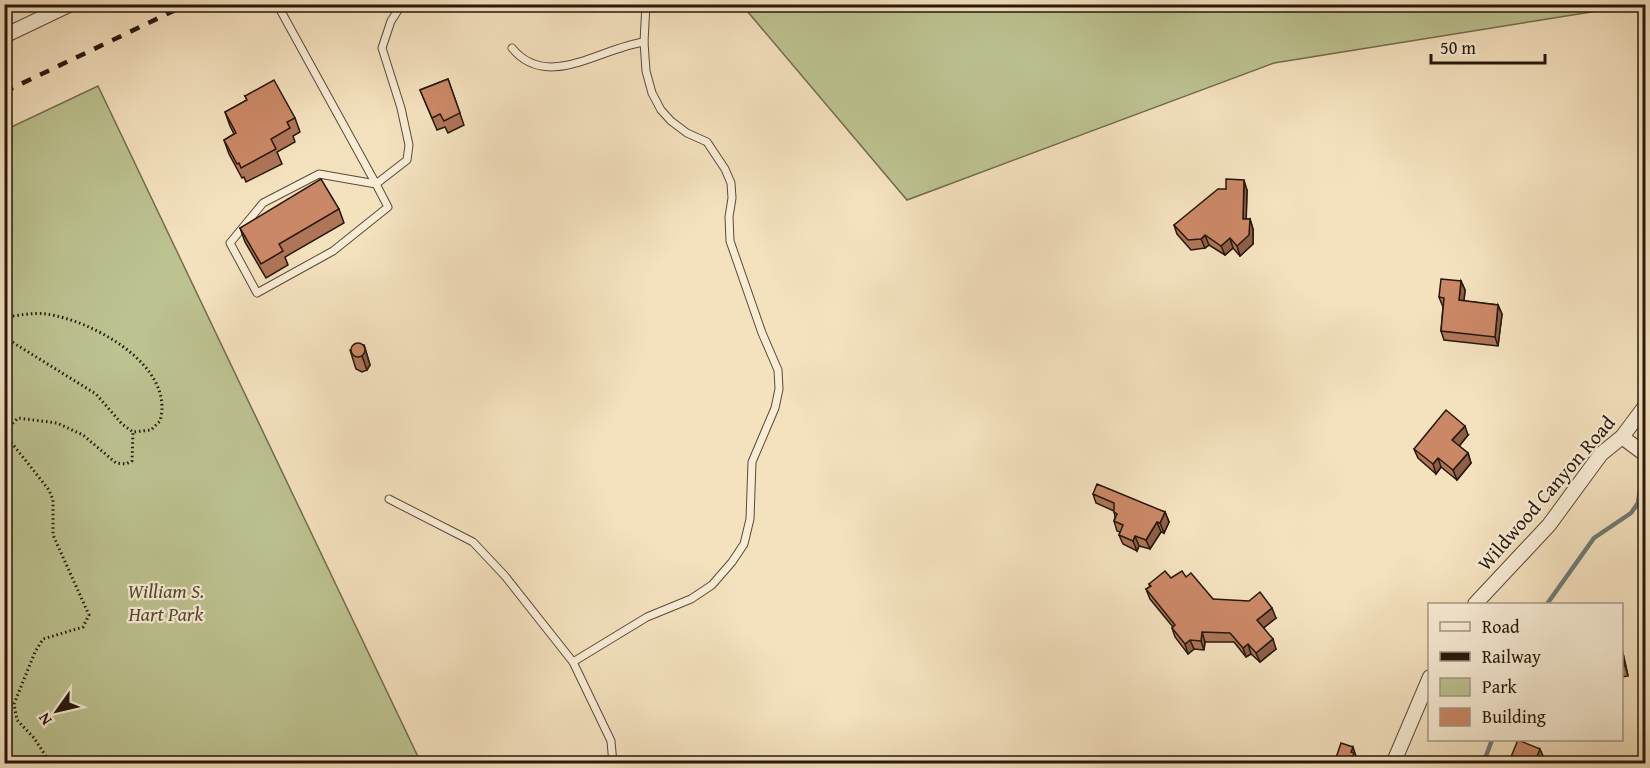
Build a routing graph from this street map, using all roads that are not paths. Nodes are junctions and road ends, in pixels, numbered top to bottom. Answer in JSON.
{"nodes":[{"id":1,"x":277,"y":4,"type":"edge"},
{"id":2,"x":402,"y":4,"type":"edge"},
{"id":3,"x":646,"y":4,"type":"edge"},
{"id":4,"x":66,"y":6,"type":"edge"},
{"id":5,"x":4,"y":36,"type":"edge"},
{"id":6,"x":644,"y":42,"type":"junction"},
{"id":7,"x":512,"y":48,"type":"dead end"},
{"id":8,"x":375,"y":184,"type":"junction"},
{"id":9,"x":1646,"y":405,"type":"edge"},
{"id":10,"x":1622,"y":437,"type":"junction"},
{"id":11,"x":1646,"y":455,"type":"edge"},
{"id":12,"x":390,"y":499,"type":"dead end"},
{"id":13,"x":1476,"y":603,"type":"edge"},
{"id":14,"x":573,"y":662,"type":"junction"},
{"id":15,"x":1428,"y":682,"type":"edge"},
{"id":16,"x":613,"y":764,"type":"edge"},
{"id":17,"x":1393,"y":764,"type":"edge"}],
"edges":[{"from":1,"to":8,"type":"lane"},
{"from":2,"to":8,"type":"lane"},
{"from":3,"to":6,"type":"lane"},
{"from":4,"to":5,"type":"street"},
{"from":6,"to":7,"type":"lane"},
{"from":6,"to":14,"type":"lane"},
{"from":8,"to":8,"type":"lane"},
{"from":9,"to":10,"type":"street","name":"Wildwood Canyon Road"},
{"from":10,"to":11,"type":"street"},
{"from":10,"to":13,"type":"street","name":"Wildwood Canyon Road"},
{"from":12,"to":14,"type":"lane"},
{"from":14,"to":16,"type":"lane"},
{"from":15,"to":17,"type":"street"}]}
